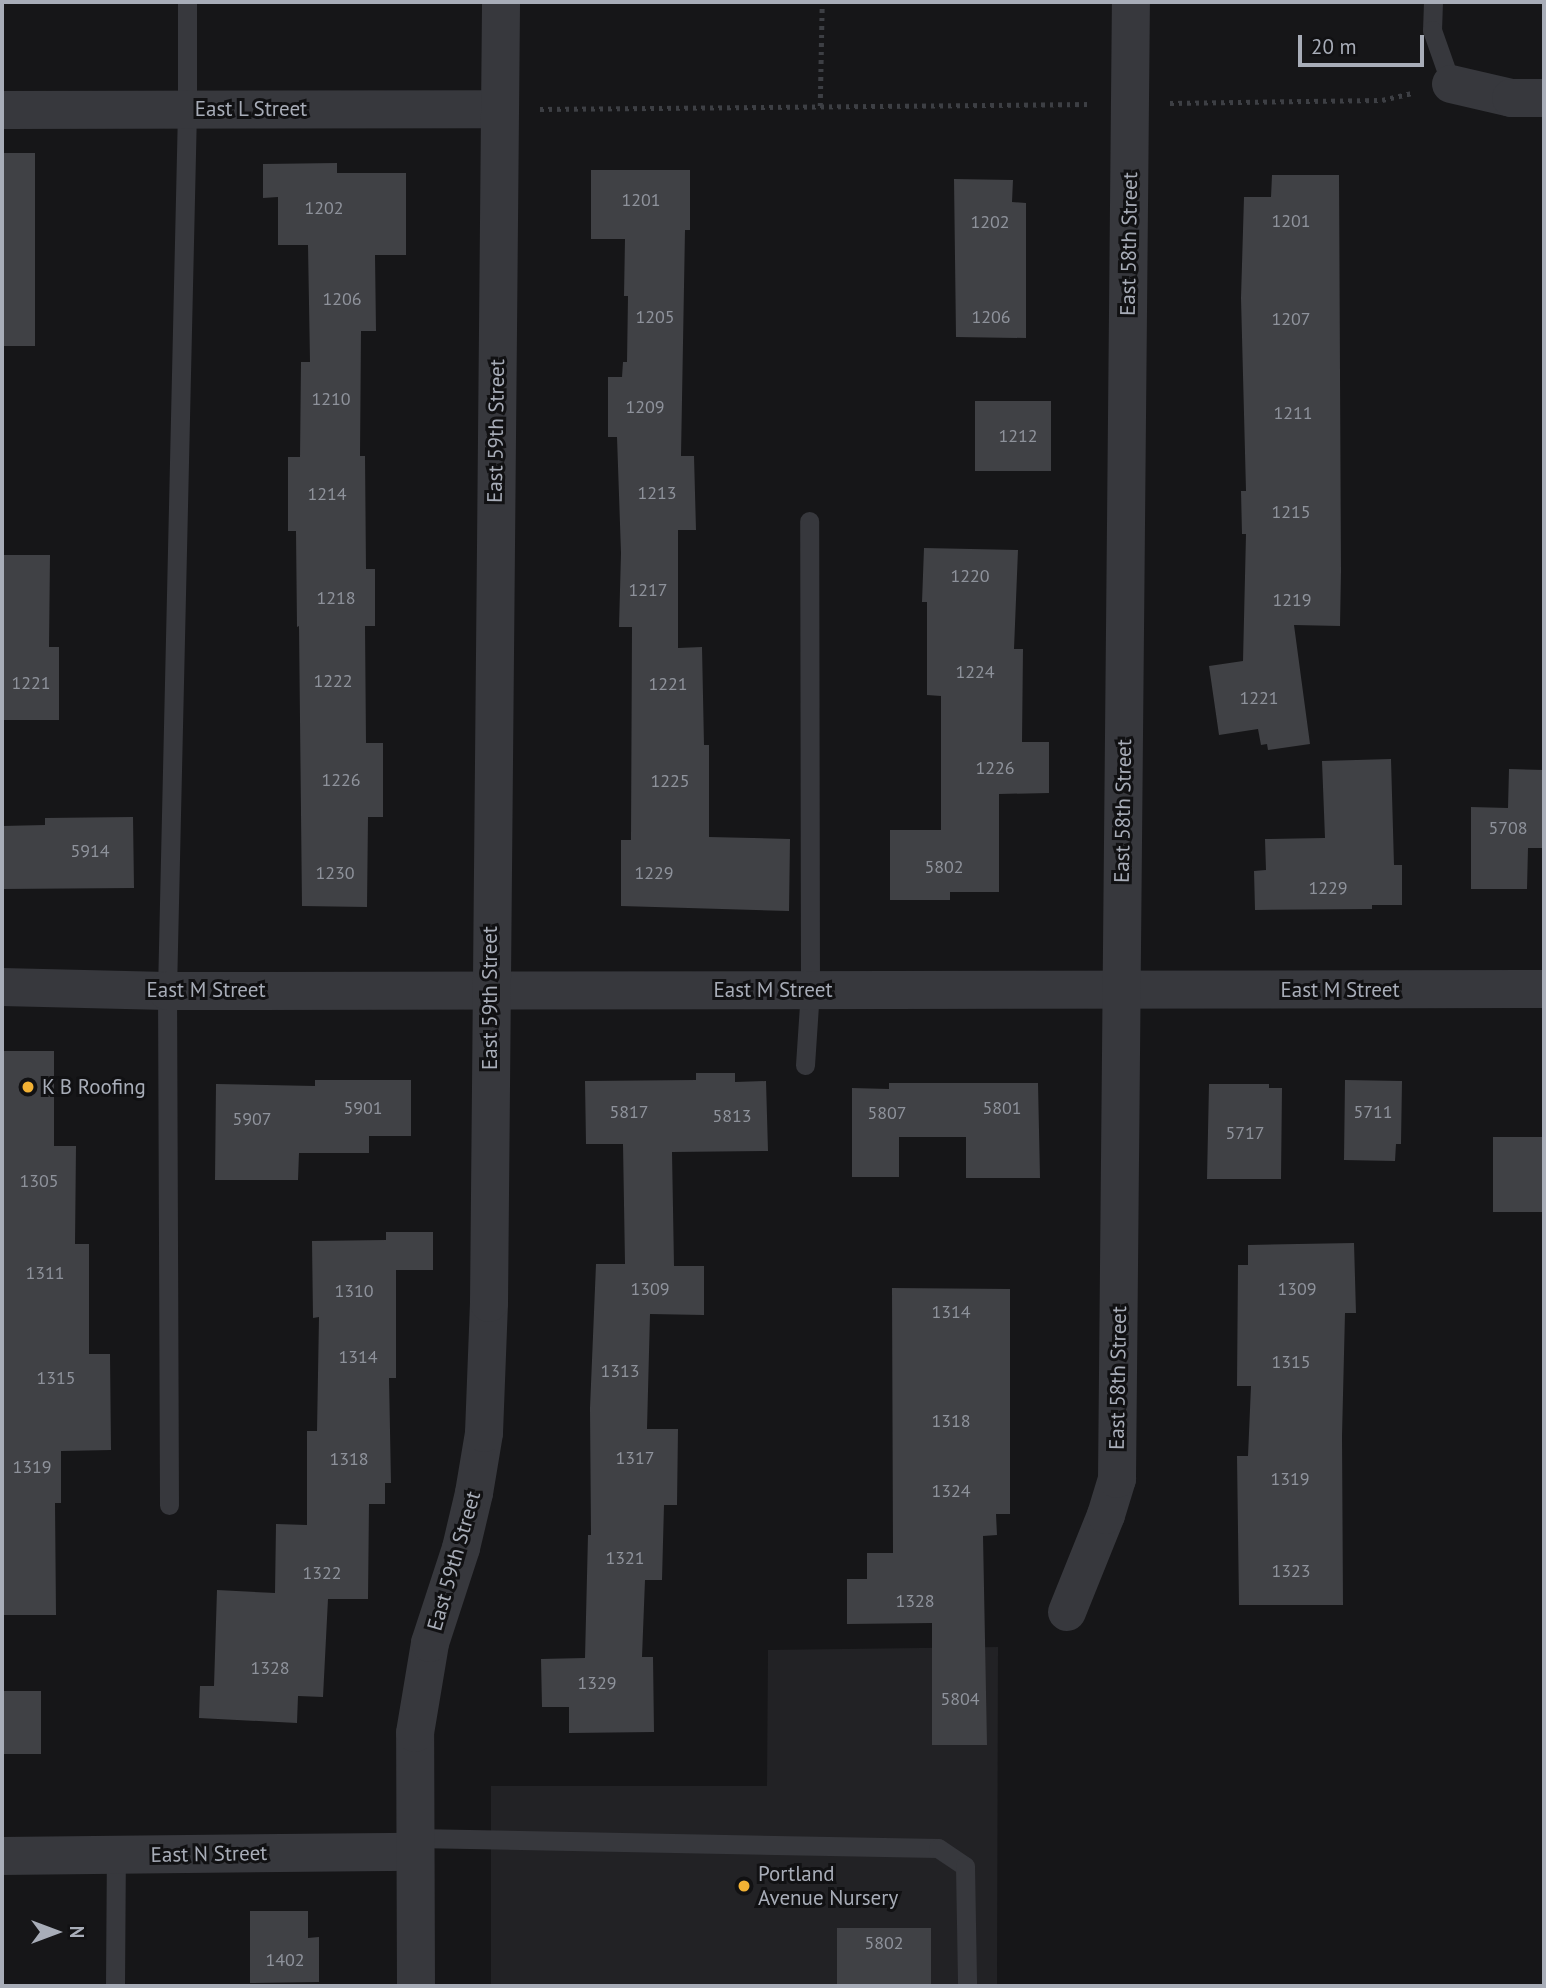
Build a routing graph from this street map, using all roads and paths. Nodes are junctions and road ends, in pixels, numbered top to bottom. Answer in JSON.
{"nodes":[{"id":1,"x":187,"y":2,"type":"edge"},
{"id":2,"x":501,"y":2,"type":"edge"},
{"id":3,"x":822,"y":2,"type":"edge"},
{"id":4,"x":1131,"y":2,"type":"edge"},
{"id":5,"x":1433,"y":2,"type":"edge"},
{"id":6,"x":1451,"y":84,"type":"junction"},
{"id":7,"x":1544,"y":98,"type":"edge"},
{"id":8,"x":1130,"y":103,"type":"junction"},
{"id":9,"x":820,"y":106,"type":"junction"},
{"id":10,"x":500,"y":109,"type":"junction"},
{"id":11,"x":2,"y":110,"type":"edge"},
{"id":12,"x":187,"y":110,"type":"junction"},
{"id":13,"x":809,"y":521,"type":"dead end"},
{"id":14,"x":2,"y":987,"type":"edge"},
{"id":15,"x":1544,"y":989,"type":"edge"},
{"id":16,"x":810,"y":990,"type":"junction"},
{"id":17,"x":1122,"y":990,"type":"junction"},
{"id":18,"x":167,"y":991,"type":"junction"},
{"id":19,"x":490,"y":991,"type":"junction"},
{"id":20,"x":805,"y":1065,"type":"dead end"},
{"id":21,"x":169,"y":1505,"type":"dead end"},
{"id":22,"x":1067,"y":1612,"type":"dead end"},
{"id":23,"x":415,"y":1845,"type":"junction"},
{"id":24,"x":116,"y":1855,"type":"junction"},
{"id":25,"x":2,"y":1856,"type":"edge"},
{"id":26,"x":115,"y":1986,"type":"edge"},
{"id":27,"x":416,"y":1986,"type":"edge"},
{"id":28,"x":967,"y":1986,"type":"edge"}],
"edges":[{"from":1,"to":12,"type":"lane"},
{"from":2,"to":10,"type":"street","name":"East 59th Street"},
{"from":3,"to":9,"type":"path"},
{"from":4,"to":8,"type":"street","name":"East 58th Street"},
{"from":5,"to":6,"type":"lane"},
{"from":6,"to":7,"type":"street"},
{"from":6,"to":8,"type":"path"},
{"from":8,"to":9,"type":"path"},
{"from":8,"to":17,"type":"street","name":"East 58th Street"},
{"from":9,"to":10,"type":"path"},
{"from":10,"to":12,"type":"street","name":"East L Street"},
{"from":10,"to":19,"type":"street","name":"East 59th Street"},
{"from":11,"to":12,"type":"street","name":"East L Street"},
{"from":12,"to":18,"type":"lane"},
{"from":13,"to":16,"type":"lane"},
{"from":14,"to":18,"type":"street","name":"East M Street"},
{"from":15,"to":17,"type":"street","name":"East M Street"},
{"from":16,"to":17,"type":"street","name":"East M Street"},
{"from":16,"to":19,"type":"street","name":"East M Street"},
{"from":16,"to":20,"type":"lane"},
{"from":17,"to":22,"type":"street","name":"East 58th Street"},
{"from":18,"to":19,"type":"street","name":"East M Street"},
{"from":18,"to":21,"type":"lane"},
{"from":19,"to":23,"type":"street","name":"East 59th Street"},
{"from":23,"to":24,"type":"street","name":"East N Street"},
{"from":23,"to":27,"type":"street","name":"East 59th Street"},
{"from":23,"to":28,"type":"lane"},
{"from":24,"to":25,"type":"street","name":"East N Street"},
{"from":24,"to":26,"type":"lane"}]}
